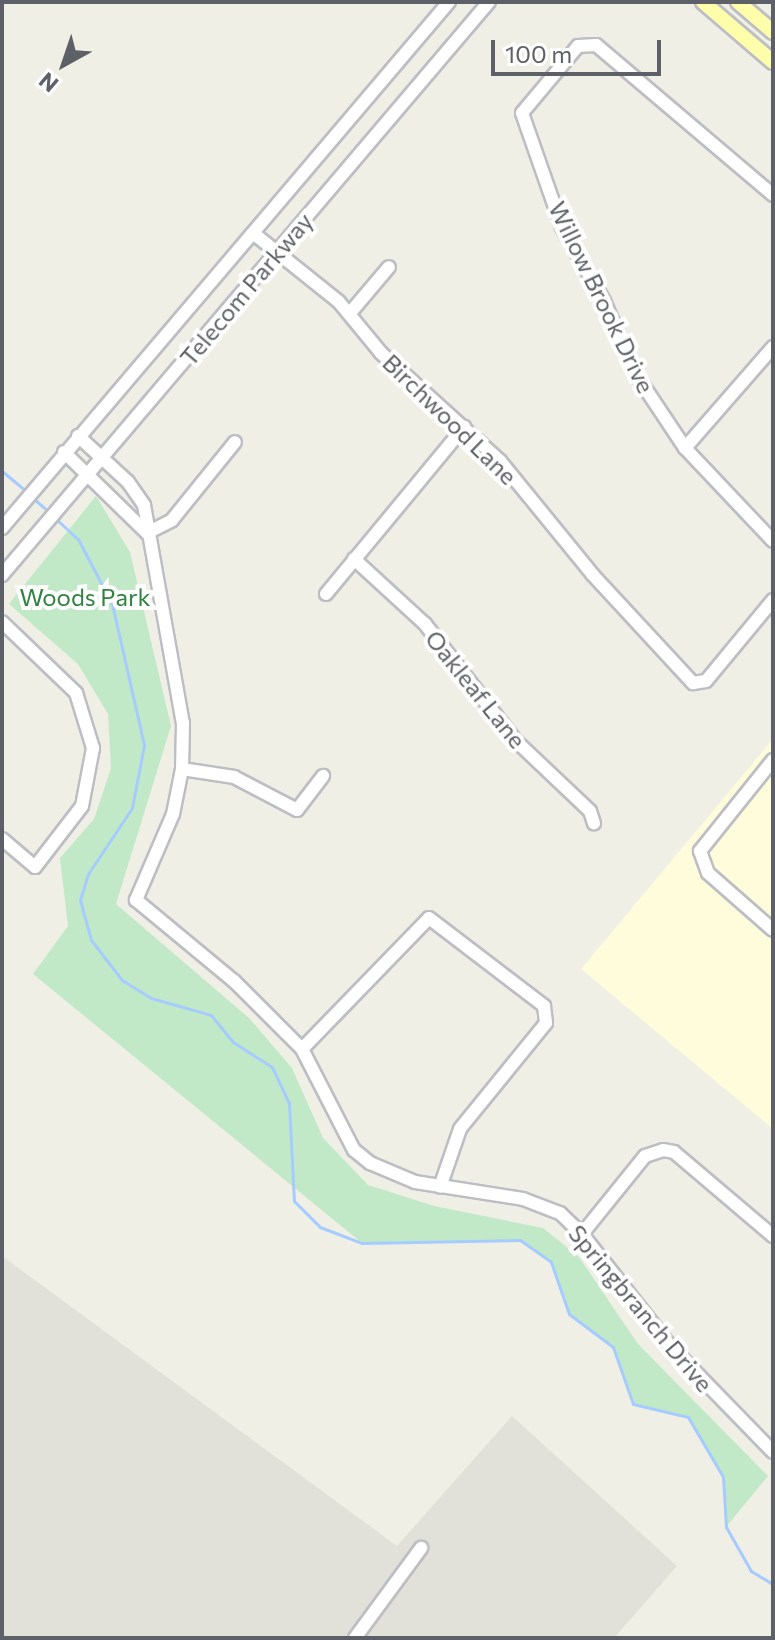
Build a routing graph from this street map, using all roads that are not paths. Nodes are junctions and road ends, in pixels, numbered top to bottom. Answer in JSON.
{"nodes":[{"id":1,"x":449,"y":2,"type":"edge"},
{"id":2,"x":489,"y":2,"type":"edge"},
{"id":3,"x":703,"y":2,"type":"edge"},
{"id":4,"x":738,"y":2,"type":"edge"},
{"id":5,"x":773,"y":32,"type":"edge"},
{"id":6,"x":773,"y":62,"type":"edge"},
{"id":7,"x":773,"y":195,"type":"edge"},
{"id":8,"x":253,"y":233,"type":"junction"},
{"id":9,"x":277,"y":253,"type":"junction"},
{"id":10,"x":389,"y":267,"type":"dead end"},
{"id":11,"x":350,"y":313,"type":"junction"},
{"id":12,"x":773,"y":347,"type":"edge"},
{"id":13,"x":464,"y":427,"type":"junction"},
{"id":14,"x":78,"y":436,"type":"junction"},
{"id":15,"x":235,"y":442,"type":"dead end"},
{"id":16,"x":685,"y":448,"type":"junction"},
{"id":17,"x":64,"y":452,"type":"junction"},
{"id":18,"x":102,"y":458,"type":"junction"},
{"id":19,"x":88,"y":473,"type":"junction"},
{"id":20,"x":137,"y":496,"type":"junction"},
{"id":21,"x":121,"y":509,"type":"junction"},
{"id":22,"x":4,"y":526,"type":"edge"},
{"id":23,"x":147,"y":533,"type":"junction"},
{"id":24,"x":773,"y":541,"type":"edge"},
{"id":25,"x":354,"y":559,"type":"junction"},
{"id":26,"x":2,"y":575,"type":"edge"},
{"id":27,"x":326,"y":594,"type":"dead end"},
{"id":28,"x":773,"y":600,"type":"edge"},
{"id":29,"x":2,"y":622,"type":"edge"},
{"id":30,"x":773,"y":760,"type":"edge"},
{"id":31,"x":182,"y":769,"type":"junction"},
{"id":32,"x":323,"y":776,"type":"dead end"},
{"id":33,"x":594,"y":823,"type":"dead end"},
{"id":34,"x":2,"y":839,"type":"edge"},
{"id":35,"x":773,"y":930,"type":"edge"},
{"id":36,"x":302,"y":1049,"type":"junction"},
{"id":37,"x":440,"y":1187,"type":"junction"},
{"id":38,"x":582,"y":1234,"type":"junction"},
{"id":39,"x":773,"y":1236,"type":"edge"},
{"id":40,"x":773,"y":1452,"type":"edge"},
{"id":41,"x":421,"y":1548,"type":"dead end"},
{"id":42,"x":355,"y":1638,"type":"edge"}],
"edges":[{"from":1,"to":8,"type":"street","name":"Telecom Parkway"},
{"from":2,"to":9,"type":"street","name":"Telecom Parkway"},
{"from":3,"to":6,"type":"main road"},
{"from":4,"to":5,"type":"main road"},
{"from":7,"to":16,"type":"street","name":"Willow Brook Drive"},
{"from":8,"to":9,"type":"street","name":"Birchwood Lane"},
{"from":8,"to":14,"type":"street","name":"Telecom Parkway"},
{"from":9,"to":11,"type":"street","name":"Birchwood Lane"},
{"from":9,"to":18,"type":"street","name":"Telecom Parkway"},
{"from":10,"to":11,"type":"street"},
{"from":11,"to":13,"type":"street","name":"Birchwood Lane"},
{"from":12,"to":16,"type":"street"},
{"from":13,"to":25,"type":"street"},
{"from":13,"to":28,"type":"street","name":"Birchwood Lane"},
{"from":14,"to":17,"type":"street","name":"Telecom Parkway"},
{"from":14,"to":18,"type":"street","name":"Springbranch Drive"},
{"from":15,"to":23,"type":"street"},
{"from":16,"to":24,"type":"street","name":"Willow Brook Drive"},
{"from":17,"to":19,"type":"street"},
{"from":17,"to":22,"type":"street","name":"Telecom Parkway"},
{"from":18,"to":19,"type":"street","name":"Telecom Parkway"},
{"from":18,"to":20,"type":"street","name":"Springbranch Drive"},
{"from":19,"to":21,"type":"street"},
{"from":19,"to":26,"type":"street","name":"Telecom Parkway"},
{"from":20,"to":21,"type":"street"},
{"from":20,"to":23,"type":"street","name":"Springbranch Drive"},
{"from":21,"to":23,"type":"street"},
{"from":23,"to":31,"type":"street","name":"Springbranch Drive"},
{"from":25,"to":27,"type":"street"},
{"from":25,"to":33,"type":"street","name":"Oakleaf Lane"},
{"from":29,"to":34,"type":"street"},
{"from":30,"to":35,"type":"street"},
{"from":31,"to":32,"type":"street"},
{"from":31,"to":36,"type":"street","name":"Springbranch Drive"},
{"from":36,"to":37,"type":"street","name":"Springbranch Drive"},
{"from":36,"to":37,"type":"street"},
{"from":37,"to":38,"type":"street","name":"Springbranch Drive"},
{"from":38,"to":39,"type":"street"},
{"from":38,"to":40,"type":"street","name":"Springbranch Drive"},
{"from":41,"to":42,"type":"street"}]}
